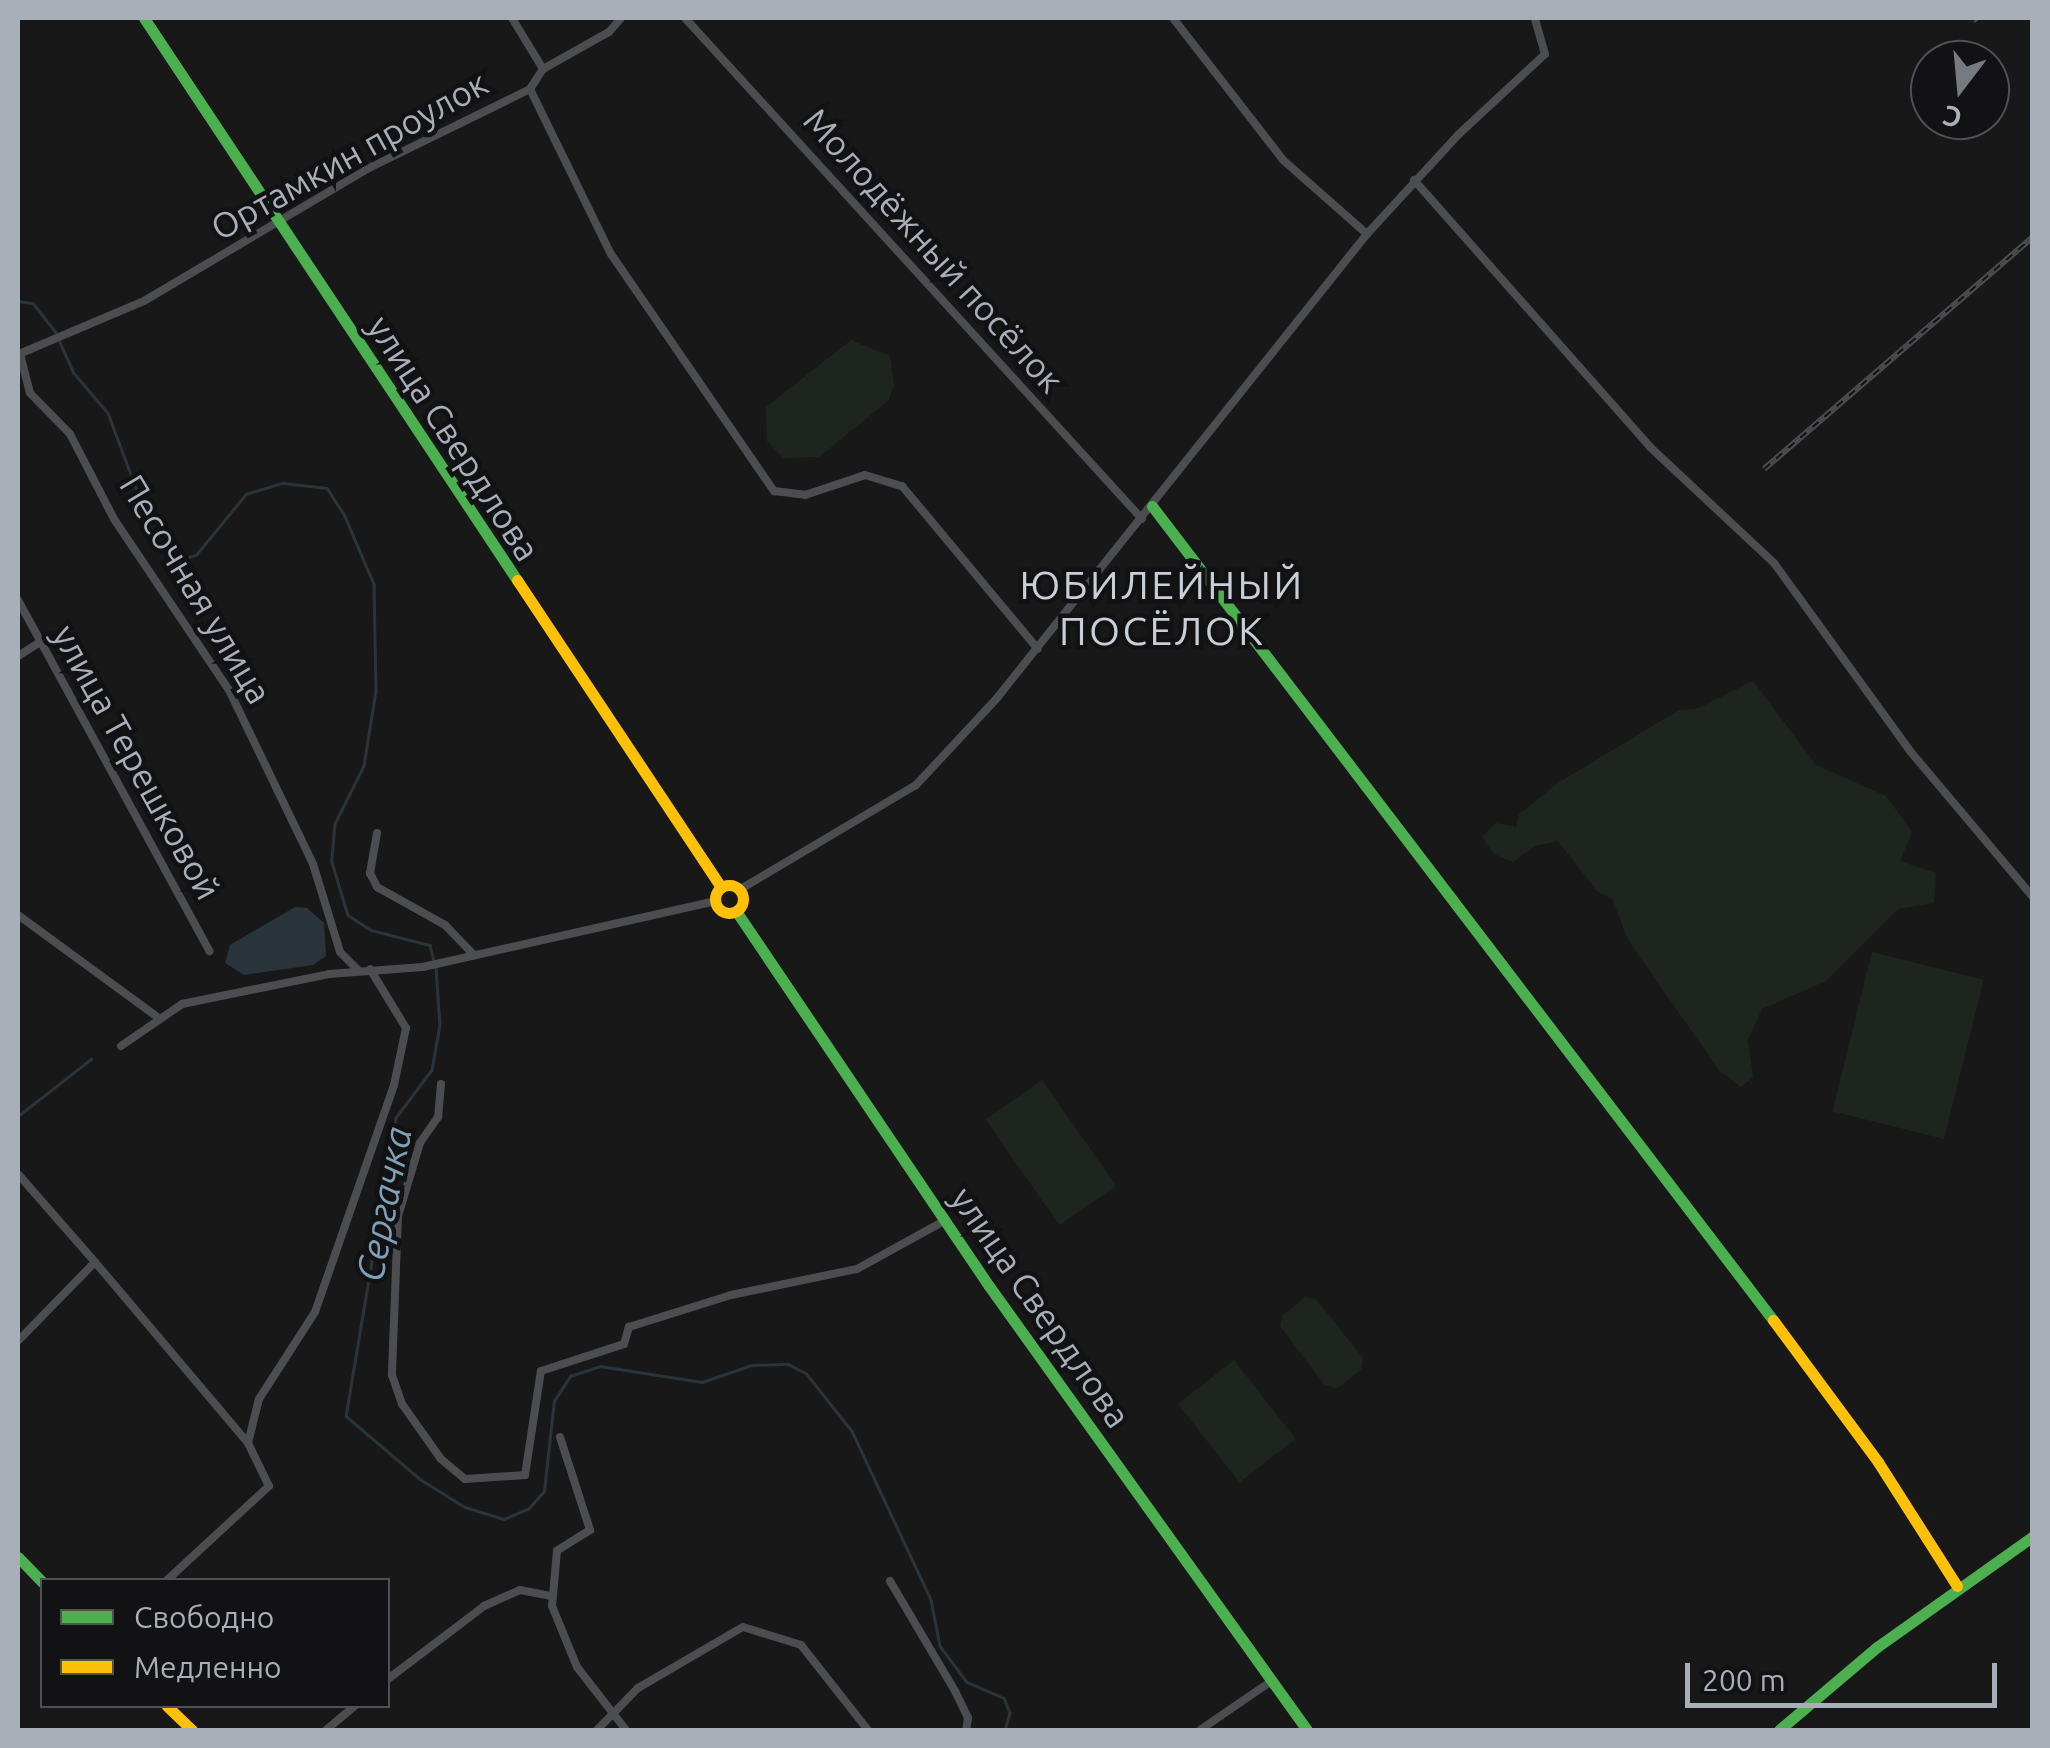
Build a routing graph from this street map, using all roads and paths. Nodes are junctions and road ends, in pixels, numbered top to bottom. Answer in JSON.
{"nodes":[{"id":1,"x":144,"y":18,"type":"edge"},
{"id":2,"x":512,"y":18,"type":"edge"},
{"id":3,"x":621,"y":18,"type":"edge"},
{"id":4,"x":685,"y":18,"type":"edge"},
{"id":5,"x":1173,"y":18,"type":"edge"},
{"id":6,"x":1535,"y":18,"type":"edge"},
{"id":7,"x":543,"y":70,"type":"junction"},
{"id":8,"x":530,"y":89,"type":"junction"},
{"id":9,"x":1414,"y":180,"type":"junction"},
{"id":10,"x":278,"y":222,"type":"junction"},
{"id":11,"x":1367,"y":234,"type":"junction"},
{"id":12,"x":19,"y":354,"type":"edge"},
{"id":13,"x":1152,"y":506,"type":"junction"},
{"id":14,"x":1142,"y":519,"type":"junction"},
{"id":15,"x":18,"y":600,"type":"edge"},
{"id":16,"x":40,"y":642,"type":"junction"},
{"id":17,"x":1038,"y":649,"type":"junction"},
{"id":18,"x":18,"y":656,"type":"edge"},
{"id":19,"x":377,"y":832,"type":"dead end"},
{"id":20,"x":721,"y":888,"type":"junction"},
{"id":21,"x":739,"y":890,"type":"junction"},
{"id":22,"x":2032,"y":896,"type":"edge"},
{"id":23,"x":714,"y":901,"type":"junction"},
{"id":24,"x":736,"y":911,"type":"junction"},
{"id":25,"x":18,"y":916,"type":"edge"},
{"id":26,"x":209,"y":951,"type":"dead end"},
{"id":27,"x":474,"y":955,"type":"junction"},
{"id":28,"x":365,"y":970,"type":"junction"},
{"id":29,"x":156,"y":1016,"type":"junction"},
{"id":30,"x":121,"y":1046,"type":"dead end"},
{"id":31,"x":441,"y":1084,"type":"dead end"},
{"id":32,"x":18,"y":1174,"type":"edge"},
{"id":33,"x":946,"y":1220,"type":"junction"},
{"id":34,"x":95,"y":1262,"type":"junction"},
{"id":35,"x":18,"y":1340,"type":"edge"},
{"id":36,"x":560,"y":1436,"type":"dead end"},
{"id":37,"x":248,"y":1444,"type":"junction"},
{"id":38,"x":2032,"y":1537,"type":"edge"},
{"id":39,"x":18,"y":1558,"type":"edge"},
{"id":40,"x":168,"y":1578,"type":"edge"},
{"id":41,"x":40,"y":1580,"type":"edge"},
{"id":42,"x":890,"y":1581,"type":"dead end"},
{"id":43,"x":1956,"y":1586,"type":"junction"},
{"id":44,"x":550,"y":1596,"type":"junction"},
{"id":45,"x":390,"y":1677,"type":"edge"},
{"id":46,"x":1273,"y":1680,"type":"junction"},
{"id":47,"x":169,"y":1708,"type":"edge"},
{"id":48,"x":353,"y":1708,"type":"edge"},
{"id":49,"x":612,"y":1718,"type":"junction"},
{"id":50,"x":192,"y":1730,"type":"edge"},
{"id":51,"x":326,"y":1730,"type":"edge"},
{"id":52,"x":598,"y":1730,"type":"edge"},
{"id":53,"x":626,"y":1730,"type":"edge"},
{"id":54,"x":868,"y":1730,"type":"edge"},
{"id":55,"x":966,"y":1730,"type":"edge"},
{"id":56,"x":1200,"y":1730,"type":"edge"},
{"id":57,"x":1307,"y":1730,"type":"edge"},
{"id":58,"x":1779,"y":1730,"type":"edge"}],
"edges":[{"from":1,"to":10,"type":"street","name":"улица Свердлова"},
{"from":2,"to":7,"type":"street"},
{"from":3,"to":7,"type":"street","name":"Ортамкин проулок"},
{"from":4,"to":14,"type":"street","name":"Молодёжный посёлок"},
{"from":5,"to":11,"type":"street"},
{"from":6,"to":9,"type":"street"},
{"from":7,"to":8,"type":"street","name":"Ортамкин проулок"},
{"from":8,"to":10,"type":"street","name":"Ортамкин проулок"},
{"from":8,"to":17,"type":"street"},
{"from":9,"to":11,"type":"street"},
{"from":9,"to":22,"type":"street"},
{"from":10,"to":12,"type":"street","name":"Ортамкин проулок"},
{"from":10,"to":20,"type":"street","name":"улица Свердлова"},
{"from":11,"to":13,"type":"street"},
{"from":12,"to":28,"type":"street","name":"Песочная улица"},
{"from":13,"to":14,"type":"street"},
{"from":13,"to":43,"type":"street"},
{"from":14,"to":17,"type":"street"},
{"from":15,"to":16,"type":"street","name":"улица Терешковой"},
{"from":16,"to":18,"type":"street"},
{"from":16,"to":26,"type":"street","name":"улица Терешковой"},
{"from":17,"to":21,"type":"street"},
{"from":19,"to":27,"type":"street"},
{"from":20,"to":21,"type":"street"},
{"from":20,"to":23,"type":"street"},
{"from":21,"to":24,"type":"street"},
{"from":23,"to":24,"type":"street"},
{"from":23,"to":27,"type":"street"},
{"from":24,"to":33,"type":"street","name":"улица Свердлова"},
{"from":25,"to":29,"type":"street"},
{"from":27,"to":28,"type":"street"},
{"from":28,"to":29,"type":"street"},
{"from":28,"to":37,"type":"street","name":"Песочная улица"},
{"from":29,"to":30,"type":"street"},
{"from":31,"to":33,"type":"street"},
{"from":32,"to":34,"type":"street"},
{"from":33,"to":46,"type":"street","name":"улица Свердлова"},
{"from":34,"to":35,"type":"street"},
{"from":34,"to":37,"type":"street"},
{"from":36,"to":44,"type":"street"},
{"from":37,"to":40,"type":"street"},
{"from":38,"to":43,"type":"street"},
{"from":39,"to":41,"type":"street"},
{"from":42,"to":55,"type":"street"},
{"from":43,"to":58,"type":"street"},
{"from":44,"to":45,"type":"street"},
{"from":44,"to":49,"type":"street"},
{"from":46,"to":56,"type":"street"},
{"from":46,"to":57,"type":"street","name":"улица Свердлова"},
{"from":47,"to":50,"type":"street"},
{"from":48,"to":51,"type":"street"},
{"from":49,"to":52,"type":"street"},
{"from":49,"to":53,"type":"street"},
{"from":49,"to":54,"type":"street"}]}
